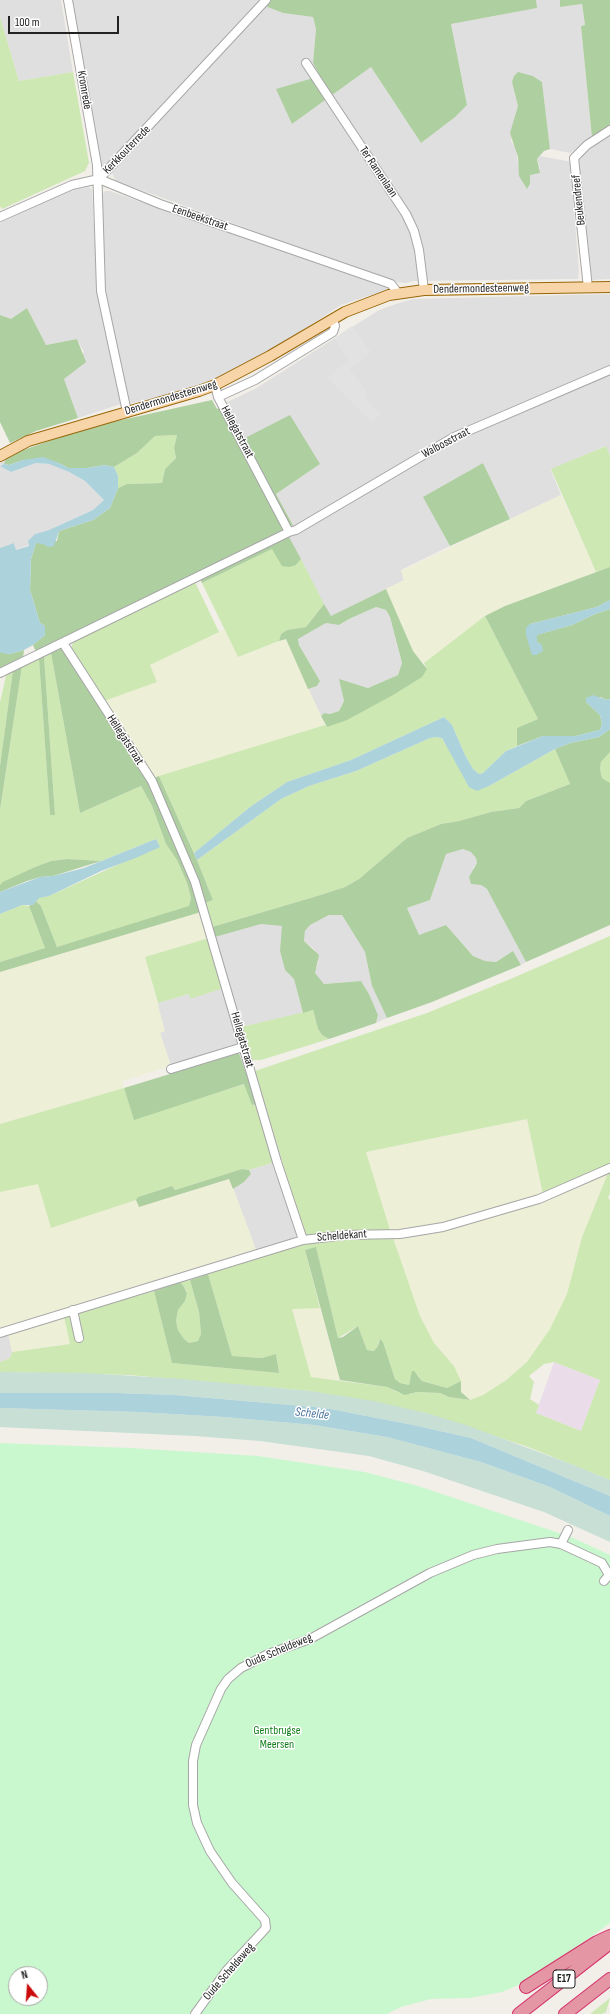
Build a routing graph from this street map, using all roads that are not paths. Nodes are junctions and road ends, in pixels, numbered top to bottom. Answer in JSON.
{"nodes":[{"id":1,"x":68,"y":0,"type":"edge"},
{"id":2,"x":266,"y":0,"type":"edge"},
{"id":3,"x":306,"y":63,"type":"dead end"},
{"id":4,"x":610,"y":130,"type":"edge"},
{"id":5,"x":99,"y":180,"type":"junction"},
{"id":6,"x":0,"y":217,"type":"edge"},
{"id":7,"x":610,"y":287,"type":"edge"},
{"id":8,"x":588,"y":288,"type":"junction"},
{"id":9,"x":424,"y":290,"type":"junction"},
{"id":10,"x":398,"y":293,"type":"junction"},
{"id":11,"x":333,"y":319,"type":"junction"},
{"id":12,"x":610,"y":370,"type":"edge"},
{"id":13,"x":216,"y":385,"type":"junction"},
{"id":14,"x":218,"y":397,"type":"junction"},
{"id":15,"x":127,"y":412,"type":"junction"},
{"id":16,"x":0,"y":456,"type":"edge"},
{"id":17,"x":289,"y":532,"type":"junction"},
{"id":18,"x":63,"y":643,"type":"junction"},
{"id":19,"x":0,"y":673,"type":"edge"},
{"id":20,"x":243,"y":1047,"type":"junction"},
{"id":21,"x":171,"y":1069,"type":"dead end"},
{"id":22,"x":610,"y":1168,"type":"edge"},
{"id":23,"x":303,"y":1240,"type":"junction"},
{"id":24,"x":73,"y":1310,"type":"junction"},
{"id":25,"x":0,"y":1333,"type":"edge"},
{"id":26,"x":79,"y":1338,"type":"dead end"},
{"id":27,"x":568,"y":1530,"type":"dead end"},
{"id":28,"x":561,"y":1544,"type":"junction"},
{"id":29,"x":604,"y":1581,"type":"dead end"},
{"id":30,"x":610,"y":1936,"type":"edge"},
{"id":31,"x":610,"y":1943,"type":"edge"},
{"id":32,"x":610,"y":1979,"type":"edge"},
{"id":33,"x":526,"y":1987,"type":"dead end"},
{"id":34,"x":572,"y":2010,"type":"edge"},
{"id":35,"x":194,"y":2014,"type":"edge"},
{"id":36,"x":519,"y":2014,"type":"edge"},
{"id":37,"x":565,"y":2014,"type":"edge"}],
"edges":[{"from":1,"to":5,"type":"street","name":"Kromrede"},
{"from":2,"to":5,"type":"street","name":"Kerkkouterrede"},
{"from":3,"to":9,"type":"street","name":"Ter Ramenlaan"},
{"from":4,"to":8,"type":"street","name":"Beukendreef"},
{"from":5,"to":6,"type":"street"},
{"from":5,"to":10,"type":"street","name":"Eenbeekstraat"},
{"from":5,"to":15,"type":"street","name":"Kerkkouterrede"},
{"from":7,"to":8,"type":"main road","name":"Dendermondesteenweg"},
{"from":8,"to":9,"type":"main road","name":"Dendermondesteenweg"},
{"from":9,"to":10,"type":"main road","name":"Dendermondesteenweg"},
{"from":10,"to":11,"type":"main road","name":"Dendermondesteenweg"},
{"from":11,"to":13,"type":"main road","name":"Dendermondesteenweg"},
{"from":11,"to":14,"type":"street","name":"Dendermondesteenweg"},
{"from":12,"to":17,"type":"street","name":"Walbosstraat"},
{"from":13,"to":14,"type":"street","name":"Hellegatstraat"},
{"from":13,"to":15,"type":"main road","name":"Dendermondesteenweg"},
{"from":14,"to":17,"type":"street","name":"Hellegatstraat"},
{"from":15,"to":16,"type":"main road","name":"Dendermondesteenweg"},
{"from":17,"to":18,"type":"street"},
{"from":18,"to":19,"type":"street"},
{"from":18,"to":20,"type":"street","name":"Hellegatstraat"},
{"from":20,"to":21,"type":"street"},
{"from":20,"to":23,"type":"street","name":"Hellegatstraat"},
{"from":22,"to":23,"type":"street","name":"Scheldekant"},
{"from":23,"to":24,"type":"street","name":"Scheldekant"},
{"from":24,"to":25,"type":"street","name":"Scheldekant"},
{"from":24,"to":26,"type":"street"},
{"from":27,"to":28,"type":"street"},
{"from":28,"to":29,"type":"street","name":"Oude Scheldeweg"},
{"from":28,"to":35,"type":"street","name":"Oude Scheldeweg"},
{"from":30,"to":33,"type":"highway"},
{"from":31,"to":36,"type":"highway","number":"E17"},
{"from":32,"to":34,"type":"highway","number":"E17"},
{"from":34,"to":37,"type":"highway","number":"E17"}]}
